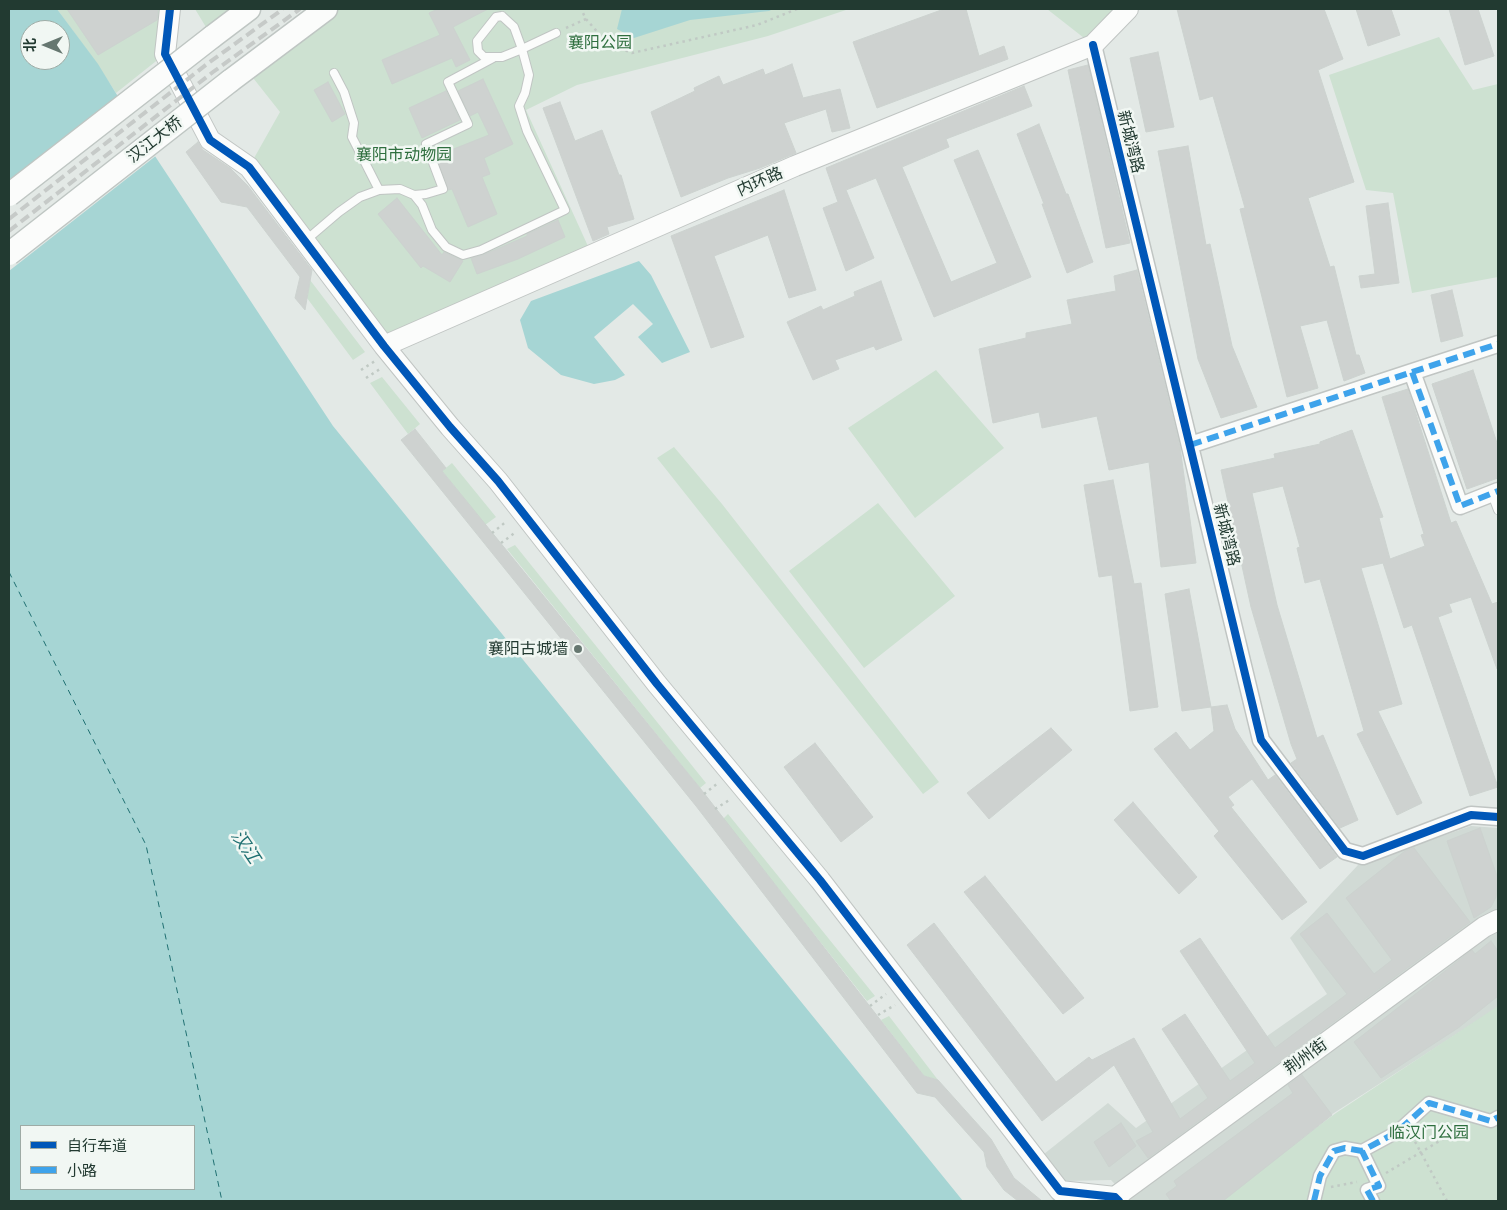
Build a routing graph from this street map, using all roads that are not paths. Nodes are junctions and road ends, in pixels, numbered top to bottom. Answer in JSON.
{"nodes":[{"id":1,"x":170,"y":9,"type":"edge"},
{"id":2,"x":249,"y":9,"type":"edge"},
{"id":3,"x":326,"y":9,"type":"edge"},
{"id":4,"x":491,"y":9,"type":"edge"},
{"id":5,"x":1128,"y":9,"type":"edge"},
{"id":6,"x":496,"y":16,"type":"junction"},
{"id":7,"x":556,"y":33,"type":"road end"},
{"id":8,"x":1093,"y":45,"type":"junction"},
{"id":9,"x":522,"y":49,"type":"junction"},
{"id":10,"x":493,"y":58,"type":"junction"},
{"id":11,"x":334,"y":73,"type":"dead end"},
{"id":12,"x":379,"y":190,"type":"junction"},
{"id":13,"x":414,"y":195,"type":"junction"},
{"id":14,"x":9,"y":196,"type":"edge"},
{"id":15,"x":305,"y":241,"type":"junction"},
{"id":16,"x":9,"y":254,"type":"edge"},
{"id":17,"x":1498,"y":344,"type":"edge"},
{"id":18,"x":381,"y":352,"type":"junction"},
{"id":19,"x":1412,"y":372,"type":"junction"},
{"id":20,"x":1190,"y":445,"type":"junction"},
{"id":21,"x":1495,"y":492,"type":"edge"},
{"id":22,"x":1498,"y":510,"type":"edge"},
{"id":23,"x":1498,"y":817,"type":"edge"},
{"id":24,"x":1498,"y":920,"type":"edge"},
{"id":25,"x":1498,"y":1117,"type":"edge"},
{"id":26,"x":1362,"y":1151,"type":"junction"},
{"id":27,"x":1316,"y":1195,"type":"edge"},
{"id":28,"x":1117,"y":1199,"type":"edge"},
{"id":29,"x":1373,"y":1201,"type":"edge"}],
"edges":[{"from":1,"to":15,"type":"street"},
{"from":2,"to":14,"type":"main road","bridge":true},
{"from":3,"to":16,"type":"main road","name":"汉江大桥","bridge":true},
{"from":4,"to":6,"type":"lane"},
{"from":5,"to":8,"type":"street","name":"内环路"},
{"from":6,"to":9,"type":"lane"},
{"from":6,"to":10,"type":"lane"},
{"from":7,"to":9,"type":"lane"},
{"from":8,"to":18,"type":"street","name":"内环路"},
{"from":8,"to":20,"type":"street","name":"新城湾路"},
{"from":9,"to":10,"type":"lane"},
{"from":9,"to":13,"type":"lane"},
{"from":10,"to":13,"type":"lane"},
{"from":11,"to":12,"type":"lane"},
{"from":12,"to":13,"type":"lane"},
{"from":12,"to":15,"type":"lane"},
{"from":15,"to":18,"type":"street"},
{"from":17,"to":19,"type":"street"},
{"from":18,"to":28,"type":"street"},
{"from":19,"to":20,"type":"street"},
{"from":19,"to":21,"type":"street"},
{"from":20,"to":23,"type":"street","name":"新城湾路"},
{"from":21,"to":22,"type":"lane"},
{"from":24,"to":28,"type":"street","name":"荆州街"},
{"from":25,"to":26,"type":"street"},
{"from":26,"to":27,"type":"street"},
{"from":26,"to":29,"type":"street"}]}
